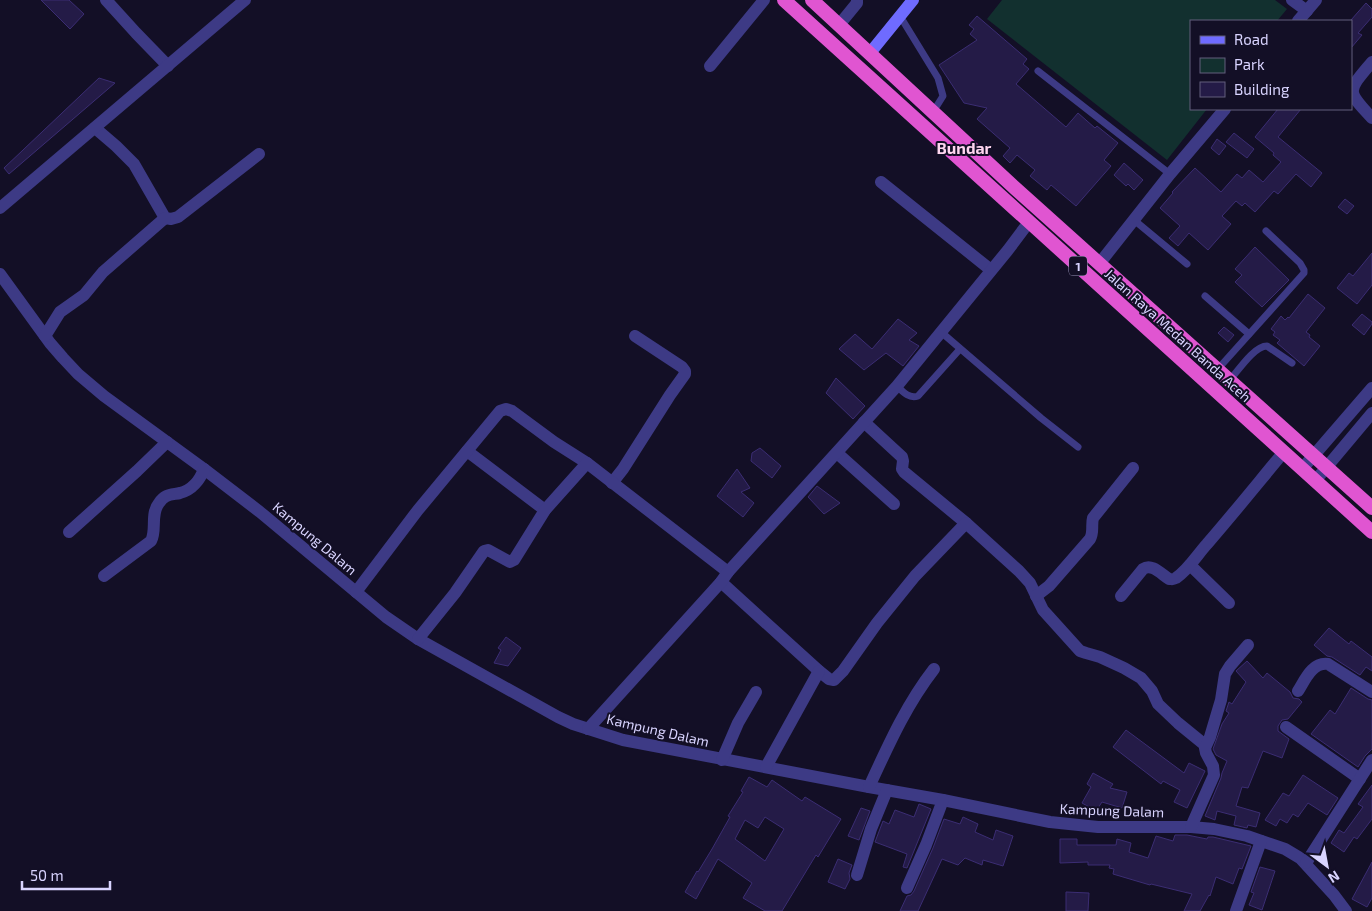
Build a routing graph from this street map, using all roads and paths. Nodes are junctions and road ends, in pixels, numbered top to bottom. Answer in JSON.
{"nodes":[{"id":1,"x":245,"y":0,"type":"edge"},
{"id":2,"x":764,"y":0,"type":"edge"},
{"id":3,"x":784,"y":0,"type":"edge"},
{"id":4,"x":812,"y":0,"type":"edge"},
{"id":5,"x":857,"y":0,"type":"edge"},
{"id":6,"x":913,"y":0,"type":"edge"},
{"id":7,"x":1292,"y":0,"type":"edge"},
{"id":8,"x":1316,"y":0,"type":"edge"},
{"id":9,"x":113,"y":2,"type":"edge"},
{"id":10,"x":900,"y":16,"type":"junction"},
{"id":11,"x":1302,"y":16,"type":"edge"},
{"id":12,"x":839,"y":25,"type":"junction"},
{"id":13,"x":870,"y":53,"type":"junction"},
{"id":14,"x":1372,"y":62,"type":"edge"},
{"id":15,"x":168,"y":66,"type":"junction"},
{"id":16,"x":710,"y":66,"type":"dead end"},
{"id":17,"x":1038,"y":72,"type":"dead end"},
{"id":18,"x":1224,"y":110,"type":"edge"},
{"id":19,"x":933,"y":112,"type":"junction"},
{"id":20,"x":1372,"y":118,"type":"edge"},
{"id":21,"x":922,"y":124,"type":"junction"},
{"id":22,"x":95,"y":128,"type":"junction"},
{"id":23,"x":259,"y":154,"type":"dead end"},
{"id":24,"x":1170,"y":174,"type":"junction"},
{"id":25,"x":881,"y":182,"type":"dead end"},
{"id":26,"x":0,"y":208,"type":"edge"},
{"id":27,"x":165,"y":218,"type":"junction"},
{"id":28,"x":1134,"y":220,"type":"junction"},
{"id":29,"x":1029,"y":222,"type":"junction"},
{"id":30,"x":1266,"y":231,"type":"dead end"},
{"id":31,"x":1099,"y":264,"type":"junction"},
{"id":32,"x":1187,"y":264,"type":"dead end"},
{"id":33,"x":992,"y":270,"type":"junction"},
{"id":34,"x":0,"y":274,"type":"edge"},
{"id":35,"x":1205,"y":296,"type":"dead end"},
{"id":36,"x":941,"y":332,"type":"junction"},
{"id":37,"x":1249,"y":334,"type":"junction"},
{"id":38,"x":45,"y":336,"type":"junction"},
{"id":39,"x":635,"y":336,"type":"dead end"},
{"id":40,"x":960,"y":349,"type":"junction"},
{"id":41,"x":1292,"y":363,"type":"dead end"},
{"id":42,"x":1217,"y":370,"type":"junction"},
{"id":43,"x":1229,"y":381,"type":"junction"},
{"id":44,"x":897,"y":386,"type":"junction"},
{"id":45,"x":1372,"y":388,"type":"edge"},
{"id":46,"x":1372,"y":413,"type":"edge"},
{"id":47,"x":864,"y":422,"type":"junction"},
{"id":48,"x":167,"y":442,"type":"junction"},
{"id":49,"x":1078,"y":447,"type":"dead end"},
{"id":50,"x":467,"y":451,"type":"junction"},
{"id":51,"x":837,"y":453,"type":"junction"},
{"id":52,"x":1283,"y":453,"type":"junction"},
{"id":53,"x":1313,"y":456,"type":"junction"},
{"id":54,"x":587,"y":463,"type":"junction"},
{"id":55,"x":1133,"y":468,"type":"dead end"},
{"id":56,"x":1327,"y":468,"type":"junction"},
{"id":57,"x":204,"y":469,"type":"junction"},
{"id":58,"x":1302,"y":470,"type":"junction"},
{"id":59,"x":1315,"y":481,"type":"junction"},
{"id":60,"x":612,"y":484,"type":"junction"},
{"id":61,"x":894,"y":504,"type":"dead end"},
{"id":62,"x":1372,"y":508,"type":"edge"},
{"id":63,"x":545,"y":510,"type":"junction"},
{"id":64,"x":966,"y":523,"type":"junction"},
{"id":65,"x":69,"y":532,"type":"dead end"},
{"id":66,"x":1372,"y":532,"type":"edge"},
{"id":67,"x":1190,"y":565,"type":"junction"},
{"id":68,"x":104,"y":576,"type":"dead end"},
{"id":69,"x":725,"y":577,"type":"junction"},
{"id":70,"x":356,"y":592,"type":"junction"},
{"id":71,"x":1036,"y":596,"type":"junction"},
{"id":72,"x":1121,"y":596,"type":"dead end"},
{"id":73,"x":1229,"y":603,"type":"dead end"},
{"id":74,"x":418,"y":639,"type":"junction"},
{"id":75,"x":1248,"y":645,"type":"dead end"},
{"id":76,"x":934,"y":669,"type":"dead end"},
{"id":77,"x":819,"y":671,"type":"junction"},
{"id":78,"x":1298,"y":691,"type":"dead end"},
{"id":79,"x":756,"y":692,"type":"dead end"},
{"id":80,"x":1372,"y":692,"type":"edge"},
{"id":81,"x":1286,"y":727,"type":"dead end"},
{"id":82,"x":588,"y":729,"type":"junction"},
{"id":83,"x":1205,"y":745,"type":"junction"},
{"id":84,"x":722,"y":760,"type":"junction"},
{"id":85,"x":1372,"y":760,"type":"edge"},
{"id":86,"x":766,"y":767,"type":"junction"},
{"id":87,"x":1360,"y":779,"type":"junction"},
{"id":88,"x":869,"y":787,"type":"junction"},
{"id":89,"x":887,"y":790,"type":"junction"},
{"id":90,"x":943,"y":800,"type":"junction"},
{"id":91,"x":1191,"y":827,"type":"junction"},
{"id":92,"x":1261,"y":841,"type":"junction"},
{"id":93,"x":1306,"y":863,"type":"junction"},
{"id":94,"x":857,"y":875,"type":"dead end"},
{"id":95,"x":907,"y":888,"type":"dead end"},
{"id":96,"x":1236,"y":911,"type":"edge"},
{"id":97,"x":1346,"y":911,"type":"edge"}],
"edges":[{"from":1,"to":15,"type":"street"},
{"from":2,"to":16,"type":"street"},
{"from":3,"to":21,"type":"highway","name":"Jalan Raya Medan Banda Aceh","number":"1"},
{"from":4,"to":12,"type":"highway","name":"Jalan Raya Medan Banda Aceh","number":"1"},
{"from":5,"to":12,"type":"street"},
{"from":6,"to":10,"type":"main road"},
{"from":7,"to":11,"type":"street"},
{"from":8,"to":11,"type":"street"},
{"from":9,"to":15,"type":"street"},
{"from":10,"to":13,"type":"main road"},
{"from":10,"to":19,"type":"lane"},
{"from":12,"to":13,"type":"highway","name":"Jalan Raya Medan Banda Aceh","number":"1"},
{"from":13,"to":19,"type":"highway","name":"Jalan Raya Medan Banda Aceh","number":"1"},
{"from":14,"to":20,"type":"street"},
{"from":15,"to":22,"type":"street"},
{"from":17,"to":24,"type":"lane"},
{"from":18,"to":24,"type":"street"},
{"from":19,"to":21,"type":"highway"},
{"from":19,"to":31,"type":"highway","name":"Jalan Raya Medan Banda Aceh","number":"1"},
{"from":21,"to":29,"type":"highway","name":"Jalan Raya Medan Banda Aceh","number":"1"},
{"from":22,"to":26,"type":"street"},
{"from":22,"to":27,"type":"street"},
{"from":23,"to":27,"type":"street"},
{"from":24,"to":28,"type":"street"},
{"from":25,"to":33,"type":"street"},
{"from":27,"to":38,"type":"street"},
{"from":28,"to":31,"type":"street"},
{"from":28,"to":32,"type":"lane"},
{"from":29,"to":33,"type":"street"},
{"from":29,"to":52,"type":"highway","name":"Jalan Raya Medan Banda Aceh","number":"1"},
{"from":30,"to":37,"type":"lane"},
{"from":31,"to":42,"type":"highway","name":"Jalan Raya Medan Banda Aceh","number":"1"},
{"from":33,"to":36,"type":"street"},
{"from":34,"to":38,"type":"street","name":"Kampung Dalam"},
{"from":35,"to":37,"type":"lane"},
{"from":36,"to":40,"type":"lane"},
{"from":36,"to":44,"type":"street"},
{"from":37,"to":42,"type":"lane"},
{"from":38,"to":48,"type":"street","name":"Kampung Dalam"},
{"from":39,"to":60,"type":"street"},
{"from":40,"to":44,"type":"lane"},
{"from":40,"to":49,"type":"lane"},
{"from":41,"to":43,"type":"lane"},
{"from":42,"to":43,"type":"highway","name":"Jalan Raya Medan Banda Aceh","number":"1"},
{"from":43,"to":53,"type":"highway","name":"Jalan Raya Medan Banda Aceh","number":"1"},
{"from":44,"to":47,"type":"street"},
{"from":45,"to":53,"type":"street"},
{"from":46,"to":56,"type":"street"},
{"from":47,"to":51,"type":"street"},
{"from":47,"to":64,"type":"street"},
{"from":48,"to":57,"type":"street","name":"Kampung Dalam"},
{"from":48,"to":65,"type":"street"},
{"from":50,"to":54,"type":"street"},
{"from":50,"to":63,"type":"street"},
{"from":50,"to":70,"type":"street"},
{"from":51,"to":61,"type":"street"},
{"from":51,"to":69,"type":"street"},
{"from":52,"to":58,"type":"highway","name":"Jalan Raya Medan Banda Aceh","number":"1"},
{"from":52,"to":67,"type":"street"},
{"from":53,"to":56,"type":"highway","name":"Jalan Raya Medan Banda Aceh","number":"1"},
{"from":53,"to":58,"type":"street"},
{"from":54,"to":60,"type":"street"},
{"from":54,"to":63,"type":"street"},
{"from":55,"to":71,"type":"street"},
{"from":56,"to":59,"type":"street"},
{"from":56,"to":62,"type":"highway","name":"Jalan Raya Medan Banda Aceh","number":"1"},
{"from":57,"to":68,"type":"street"},
{"from":57,"to":70,"type":"street","name":"Kampung Dalam"},
{"from":58,"to":59,"type":"highway","name":"Jalan Raya Medan Banda Aceh","number":"1"},
{"from":59,"to":66,"type":"highway","name":"Jalan Raya Medan Banda Aceh","number":"1"},
{"from":60,"to":69,"type":"street"},
{"from":63,"to":74,"type":"street"},
{"from":64,"to":71,"type":"street"},
{"from":64,"to":77,"type":"street"},
{"from":67,"to":72,"type":"street"},
{"from":67,"to":73,"type":"street"},
{"from":69,"to":77,"type":"street"},
{"from":69,"to":82,"type":"street"},
{"from":70,"to":74,"type":"street","name":"Kampung Dalam"},
{"from":71,"to":83,"type":"street"},
{"from":74,"to":82,"type":"street","name":"Kampung Dalam"},
{"from":75,"to":83,"type":"street"},
{"from":76,"to":88,"type":"street"},
{"from":77,"to":86,"type":"street"},
{"from":78,"to":80,"type":"street"},
{"from":79,"to":84,"type":"street"},
{"from":81,"to":87,"type":"street"},
{"from":82,"to":84,"type":"street","name":"Kampung Dalam"},
{"from":83,"to":91,"type":"street"},
{"from":84,"to":86,"type":"street","name":"Kampung Dalam"},
{"from":85,"to":87,"type":"street"},
{"from":86,"to":88,"type":"street","name":"Kampung Dalam"},
{"from":87,"to":93,"type":"street"},
{"from":88,"to":89,"type":"street","name":"Kampung Dalam"},
{"from":89,"to":90,"type":"street","name":"Kampung Dalam"},
{"from":89,"to":94,"type":"street"},
{"from":90,"to":91,"type":"street","name":"Kampung Dalam"},
{"from":90,"to":95,"type":"street"},
{"from":91,"to":92,"type":"street","name":"Kampung Dalam"},
{"from":92,"to":93,"type":"street","name":"Kampung Dalam"},
{"from":92,"to":96,"type":"street"},
{"from":93,"to":97,"type":"street","name":"Kampung Dalam"}]}
